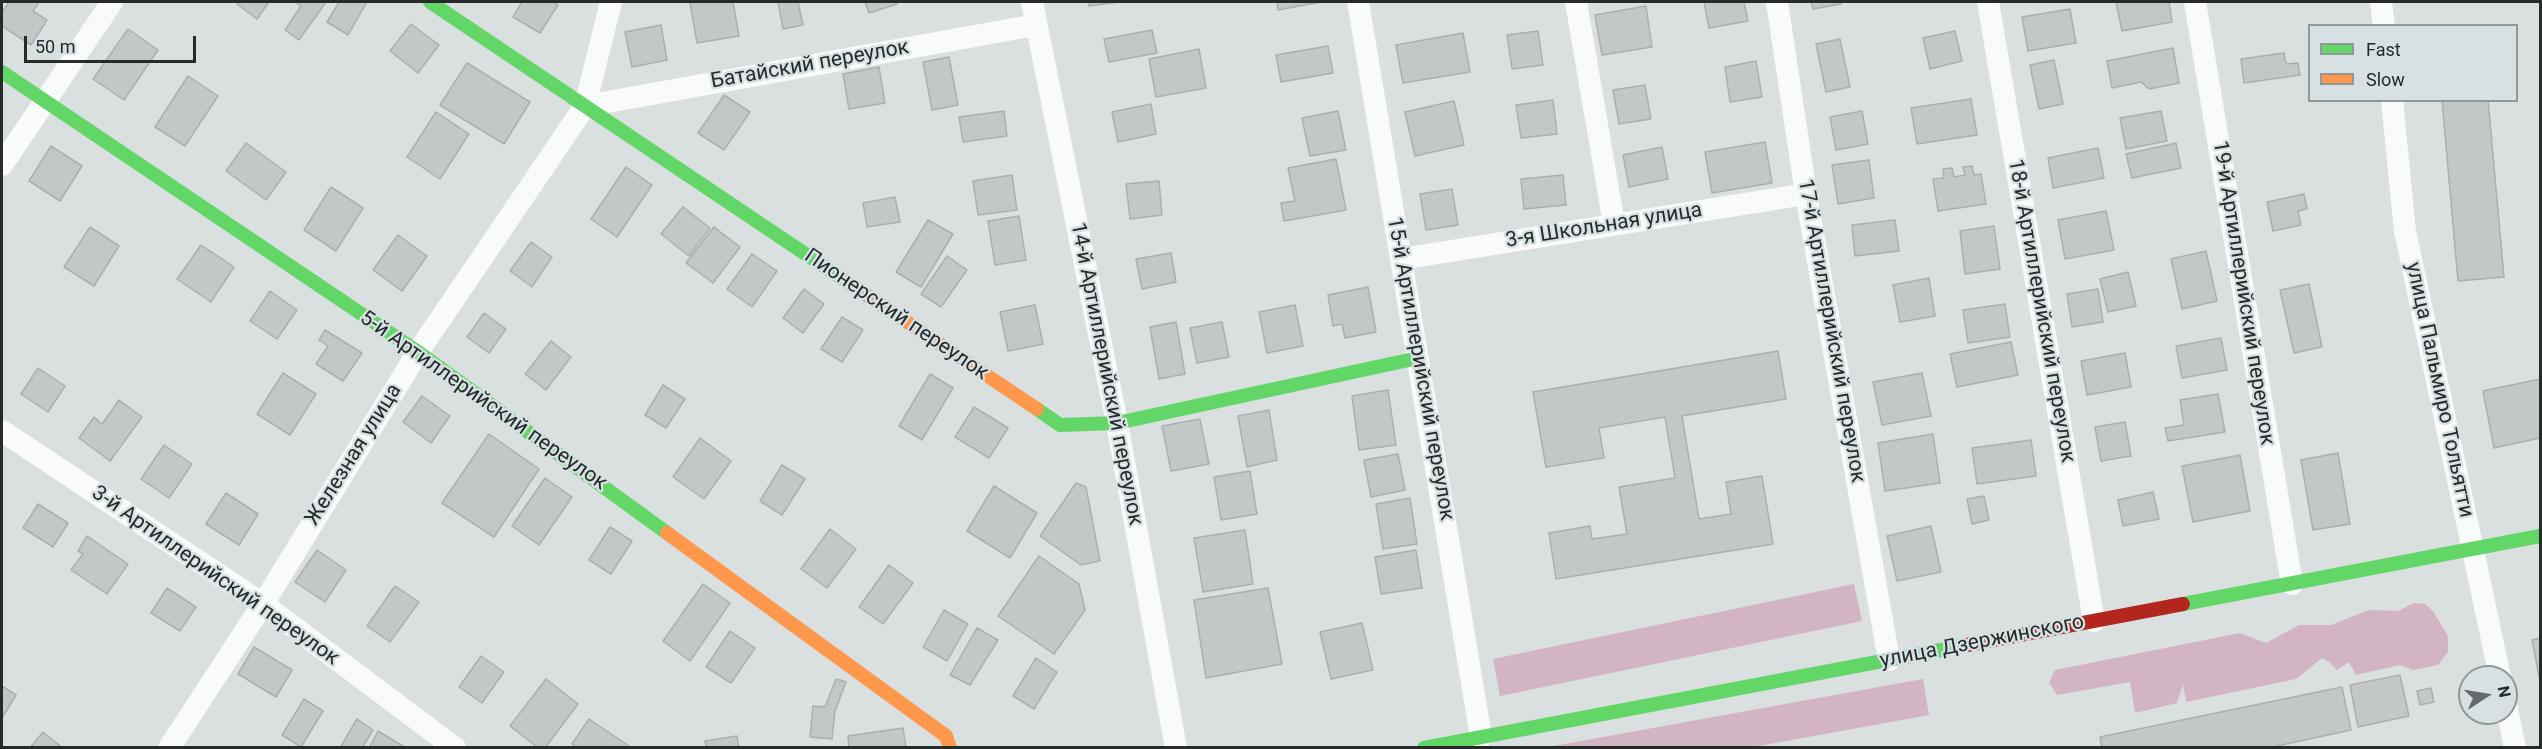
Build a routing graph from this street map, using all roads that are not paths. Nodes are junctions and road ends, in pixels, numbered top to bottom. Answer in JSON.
{"nodes":[{"id":1,"x":112,"y":2,"type":"edge"},
{"id":2,"x":430,"y":2,"type":"edge"},
{"id":3,"x":610,"y":2,"type":"edge"},
{"id":4,"x":1032,"y":2,"type":"edge"},
{"id":5,"x":1358,"y":2,"type":"edge"},
{"id":6,"x":1576,"y":2,"type":"edge"},
{"id":7,"x":1777,"y":2,"type":"edge"},
{"id":8,"x":1988,"y":2,"type":"edge"},
{"id":9,"x":2194,"y":2,"type":"edge"},
{"id":10,"x":2381,"y":2,"type":"edge"},
{"id":11,"x":2384,"y":24,"type":"edge"},
{"id":12,"x":1035,"y":25,"type":"junction"},
{"id":13,"x":2,"y":72,"type":"edge"},
{"id":14,"x":45,"y":101,"type":"junction"},
{"id":15,"x":2392,"y":102,"type":"edge"},
{"id":16,"x":585,"y":106,"type":"junction"},
{"id":17,"x":2,"y":165,"type":"edge"},
{"id":18,"x":1806,"y":194,"type":"junction"},
{"id":19,"x":1614,"y":224,"type":"junction"},
{"id":20,"x":1401,"y":259,"type":"junction"},
{"id":21,"x":418,"y":352,"type":"junction"},
{"id":22,"x":1418,"y":358,"type":"junction"},
{"id":23,"x":1117,"y":423,"type":"junction"},
{"id":24,"x":2,"y":431,"type":"edge"},
{"id":25,"x":2541,"y":536,"type":"edge"},
{"id":26,"x":2474,"y":550,"type":"junction"},
{"id":27,"x":2292,"y":584,"type":"junction"},
{"id":28,"x":263,"y":604,"type":"junction"},
{"id":29,"x":2094,"y":621,"type":"junction"},
{"id":30,"x":1889,"y":660,"type":"junction"},
{"id":31,"x":2498,"y":665,"type":"edge"},
{"id":32,"x":2510,"y":725,"type":"edge"},
{"id":33,"x":1481,"y":737,"type":"junction"},
{"id":34,"x":169,"y":747,"type":"edge"},
{"id":35,"x":455,"y":747,"type":"edge"},
{"id":36,"x":950,"y":747,"type":"edge"},
{"id":37,"x":1176,"y":747,"type":"edge"},
{"id":38,"x":1424,"y":747,"type":"edge"},
{"id":39,"x":2515,"y":747,"type":"edge"}],
"edges":[{"from":1,"to":14,"type":"street"},
{"from":2,"to":16,"type":"street","name":"Пионерский переулок"},
{"from":3,"to":16,"type":"street","name":"Железная улица"},
{"from":4,"to":12,"type":"street","name":"14-й Артиллерийский переулок"},
{"from":5,"to":20,"type":"street","name":"15-й Артиллерийский переулок"},
{"from":6,"to":19,"type":"street"},
{"from":7,"to":18,"type":"street","name":"17-й Артиллерийский переулок"},
{"from":8,"to":29,"type":"street","name":"18-й Артиллерийский переулок"},
{"from":9,"to":27,"type":"street","name":"19-й Артиллерийский переулок"},
{"from":10,"to":11,"type":"street"},
{"from":12,"to":16,"type":"street","name":"Батайский переулок"},
{"from":12,"to":23,"type":"street","name":"14-й Артиллерийский переулок"},
{"from":13,"to":14,"type":"street","name":"5-й Артиллерийский переулок"},
{"from":14,"to":17,"type":"street"},
{"from":14,"to":21,"type":"street","name":"5-й Артиллерийский переулок"},
{"from":15,"to":26,"type":"street","name":"улица Пальмиро Тольятти"},
{"from":16,"to":21,"type":"street","name":"Железная улица"},
{"from":16,"to":23,"type":"street","name":"Пионерский переулок"},
{"from":18,"to":19,"type":"street","name":"3-я Школьная улица"},
{"from":18,"to":30,"type":"street","name":"17-й Артиллерийский переулок"},
{"from":19,"to":20,"type":"street","name":"3-я Школьная улица"},
{"from":20,"to":22,"type":"street","name":"15-й Артиллерийский переулок"},
{"from":21,"to":28,"type":"street","name":"Железная улица"},
{"from":21,"to":36,"type":"street","name":"5-й Артиллерийский переулок"},
{"from":22,"to":23,"type":"street","name":"Пионерский переулок"},
{"from":22,"to":33,"type":"street","name":"15-й Артиллерийский переулок"},
{"from":23,"to":37,"type":"street","name":"14-й Артиллерийский переулок"},
{"from":24,"to":28,"type":"street","name":"3-й Артиллерийский переулок"},
{"from":25,"to":26,"type":"street","name":"улица Дзержинского"},
{"from":26,"to":27,"type":"street","name":"улица Дзержинского"},
{"from":26,"to":31,"type":"street","name":"улица Пальмиро Тольятти"},
{"from":27,"to":29,"type":"street","name":"улица Дзержинского"},
{"from":28,"to":34,"type":"street","name":"Железная улица"},
{"from":28,"to":35,"type":"street","name":"3-й Артиллерийский переулок"},
{"from":29,"to":30,"type":"street","name":"улица Дзержинского"},
{"from":30,"to":33,"type":"street","name":"улица Дзержинского"},
{"from":32,"to":39,"type":"street"},
{"from":33,"to":38,"type":"street","name":"улица Дзержинского"}]}
